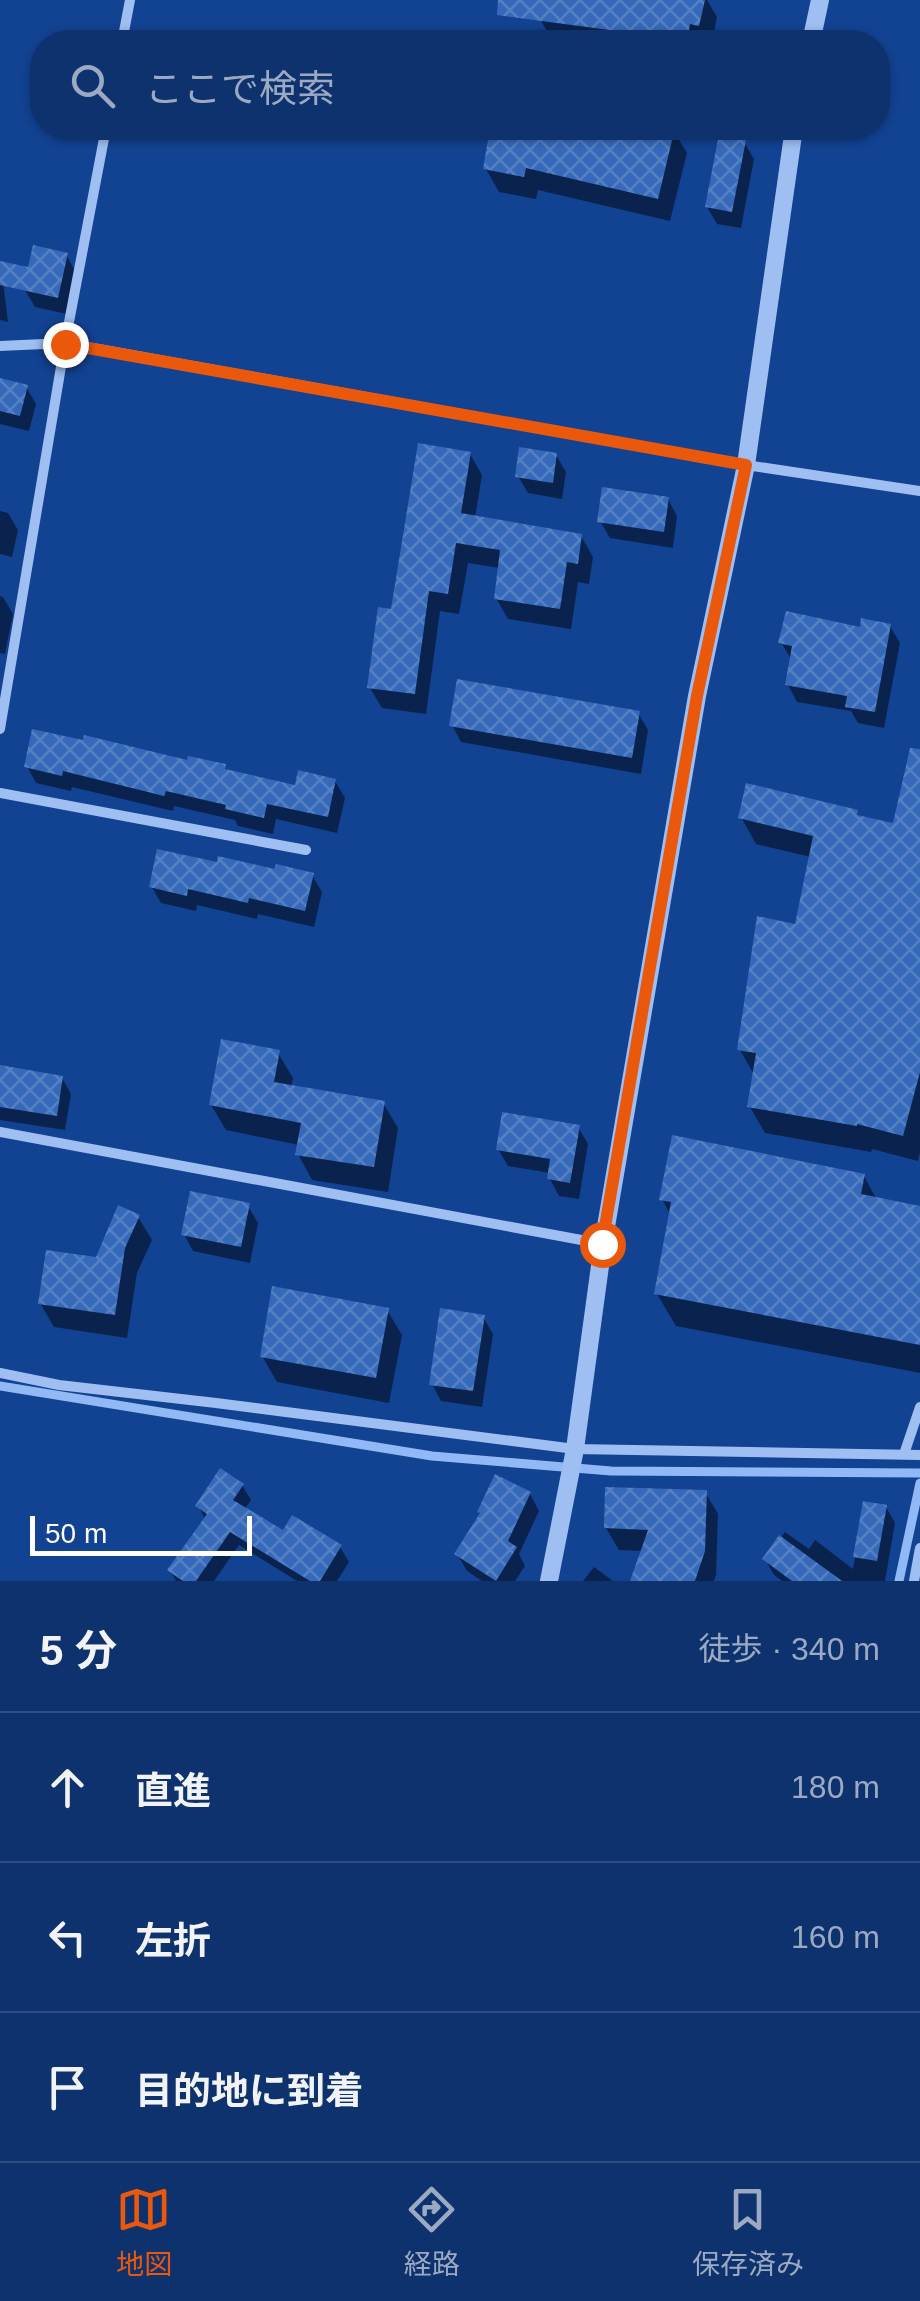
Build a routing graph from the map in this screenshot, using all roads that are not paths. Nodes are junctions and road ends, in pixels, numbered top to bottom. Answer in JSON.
{"nodes":[{"id":1,"x":130,"y":0,"type":"edge"},
{"id":2,"x":820,"y":0,"type":"edge"},
{"id":3,"x":124,"y":30,"type":"edge"},
{"id":4,"x":814,"y":30,"type":"edge"},
{"id":5,"x":104,"y":140,"type":"edge"},
{"id":6,"x":792,"y":140,"type":"edge"},
{"id":7,"x":65,"y":344,"type":"junction"},
{"id":8,"x":0,"y":346,"type":"edge"},
{"id":9,"x":746,"y":465,"type":"junction"},
{"id":10,"x":920,"y":492,"type":"edge"},
{"id":11,"x":0,"y":729,"type":"edge"},
{"id":12,"x":0,"y":793,"type":"edge"},
{"id":13,"x":306,"y":850,"type":"dead end"},
{"id":14,"x":0,"y":1132,"type":"edge"},
{"id":15,"x":602,"y":1244,"type":"junction"},
{"id":16,"x":0,"y":1373,"type":"edge"},
{"id":17,"x":920,"y":1406,"type":"edge"},
{"id":18,"x":575,"y":1449,"type":"junction"},
{"id":19,"x":904,"y":1454,"type":"junction"},
{"id":20,"x":920,"y":1455,"type":"edge"},
{"id":21,"x":920,"y":1548,"type":"edge"},
{"id":22,"x":549,"y":1581,"type":"edge"},
{"id":23,"x":914,"y":1581,"type":"edge"}],
"edges":[{"from":1,"to":3,"type":"street"},
{"from":2,"to":4,"type":"street"},
{"from":5,"to":7,"type":"street"},
{"from":6,"to":9,"type":"street"},
{"from":7,"to":8,"type":"street"},
{"from":7,"to":9,"type":"street"},
{"from":7,"to":11,"type":"street"},
{"from":9,"to":10,"type":"street"},
{"from":9,"to":15,"type":"street"},
{"from":12,"to":13,"type":"street"},
{"from":14,"to":15,"type":"street"},
{"from":15,"to":18,"type":"street"},
{"from":16,"to":18,"type":"street"},
{"from":17,"to":19,"type":"street"},
{"from":18,"to":19,"type":"street"},
{"from":18,"to":22,"type":"street"},
{"from":19,"to":20,"type":"street"},
{"from":21,"to":23,"type":"street"}]}
